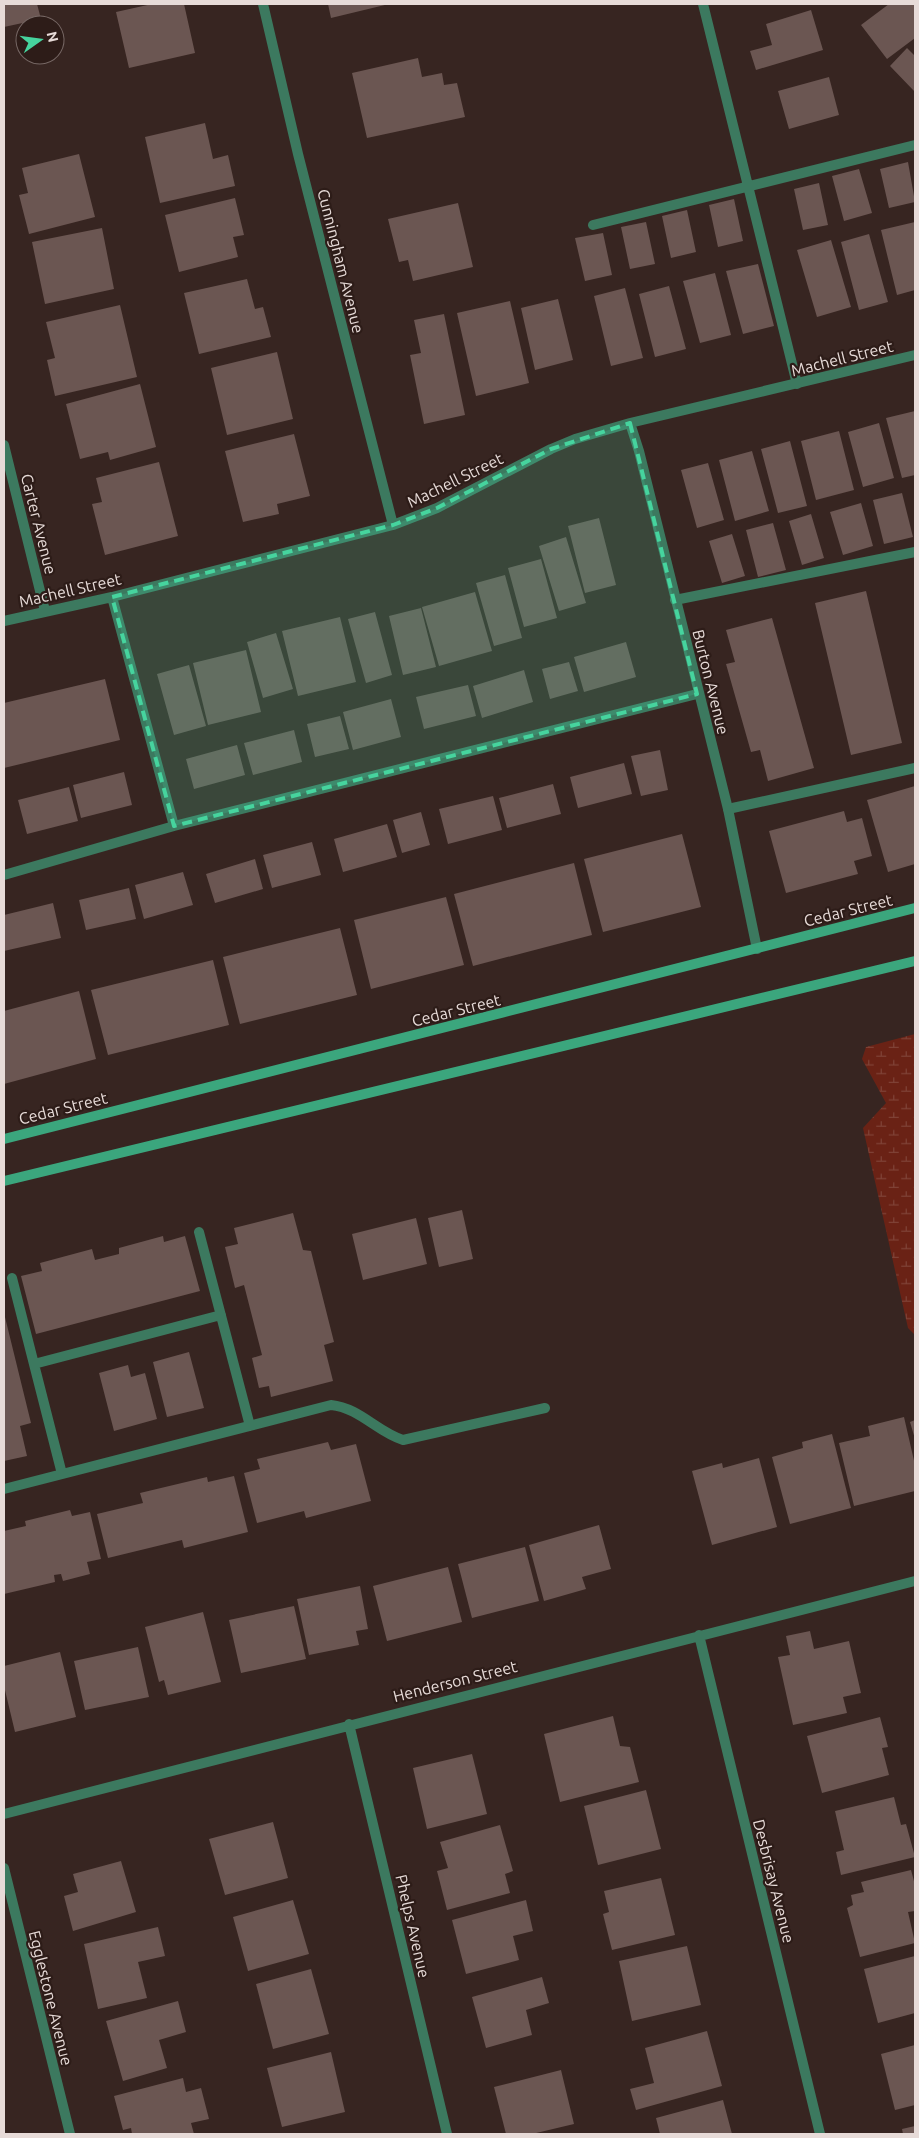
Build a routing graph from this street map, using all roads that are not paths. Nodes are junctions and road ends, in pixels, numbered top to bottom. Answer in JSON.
{"nodes":[{"id":1,"x":262,"y":4,"type":"edge"},
{"id":2,"x":704,"y":4,"type":"edge"},
{"id":3,"x":915,"y":145,"type":"edge"},
{"id":4,"x":748,"y":187,"type":"junction"},
{"id":5,"x":593,"y":226,"type":"dead end"},
{"id":6,"x":915,"y":355,"type":"edge"},
{"id":7,"x":797,"y":384,"type":"junction"},
{"id":8,"x":630,"y":423,"type":"junction"},
{"id":9,"x":4,"y":445,"type":"edge"},
{"id":10,"x":393,"y":525,"type":"junction"},
{"id":11,"x":915,"y":552,"type":"edge"},
{"id":12,"x":112,"y":596,"type":"junction"},
{"id":13,"x":676,"y":600,"type":"junction"},
{"id":14,"x":45,"y":610,"type":"junction"},
{"id":15,"x":4,"y":621,"type":"edge"},
{"id":16,"x":697,"y":694,"type":"junction"},
{"id":17,"x":915,"y":768,"type":"edge"},
{"id":18,"x":728,"y":809,"type":"junction"},
{"id":19,"x":174,"y":826,"type":"junction"},
{"id":20,"x":4,"y":875,"type":"edge"},
{"id":21,"x":915,"y":908,"type":"edge"},
{"id":22,"x":757,"y":949,"type":"junction"},
{"id":23,"x":915,"y":961,"type":"edge"},
{"id":24,"x":4,"y":1138,"type":"edge"},
{"id":25,"x":4,"y":1181,"type":"edge"},
{"id":26,"x":199,"y":1232,"type":"dead end"},
{"id":27,"x":12,"y":1278,"type":"dead end"},
{"id":28,"x":221,"y":1315,"type":"junction"},
{"id":29,"x":34,"y":1364,"type":"junction"},
{"id":30,"x":545,"y":1408,"type":"dead end"},
{"id":31,"x":250,"y":1426,"type":"junction"},
{"id":32,"x":62,"y":1474,"type":"junction"},
{"id":33,"x":4,"y":1489,"type":"edge"},
{"id":34,"x":915,"y":1581,"type":"edge"},
{"id":35,"x":699,"y":1635,"type":"junction"},
{"id":36,"x":349,"y":1724,"type":"junction"},
{"id":37,"x":4,"y":1814,"type":"edge"},
{"id":38,"x":4,"y":1868,"type":"edge"},
{"id":39,"x":70,"y":2134,"type":"edge"},
{"id":40,"x":447,"y":2134,"type":"edge"},
{"id":41,"x":820,"y":2134,"type":"edge"}],
"edges":[{"from":1,"to":10,"type":"street","name":"Cunningham Avenue"},
{"from":2,"to":4,"type":"street"},
{"from":3,"to":4,"type":"street"},
{"from":4,"to":5,"type":"street"},
{"from":4,"to":7,"type":"street"},
{"from":6,"to":7,"type":"street","name":"Machell Street"},
{"from":7,"to":8,"type":"street","name":"Machell Street"},
{"from":8,"to":10,"type":"street","name":"Machell Street"},
{"from":8,"to":13,"type":"street","name":"Burton Avenue"},
{"from":9,"to":14,"type":"street","name":"Carter Avenue"},
{"from":10,"to":12,"type":"street","name":"Machell Street"},
{"from":11,"to":13,"type":"street"},
{"from":12,"to":14,"type":"street","name":"Machell Street"},
{"from":12,"to":19,"type":"street"},
{"from":13,"to":16,"type":"street","name":"Burton Avenue"},
{"from":14,"to":15,"type":"street","name":"Machell Street"},
{"from":16,"to":18,"type":"street","name":"Burton Avenue"},
{"from":16,"to":19,"type":"street"},
{"from":17,"to":18,"type":"street"},
{"from":18,"to":22,"type":"street","name":"Burton Avenue"},
{"from":19,"to":20,"type":"street"},
{"from":21,"to":22,"type":"main road","name":"Cedar Street"},
{"from":22,"to":24,"type":"main road","name":"Cedar Street"},
{"from":23,"to":25,"type":"main road"},
{"from":26,"to":28,"type":"street"},
{"from":27,"to":29,"type":"street"},
{"from":28,"to":29,"type":"street"},
{"from":28,"to":31,"type":"street"},
{"from":29,"to":32,"type":"street"},
{"from":30,"to":31,"type":"street"},
{"from":31,"to":32,"type":"street"},
{"from":32,"to":33,"type":"street"},
{"from":34,"to":35,"type":"street","name":"Henderson Street"},
{"from":35,"to":36,"type":"street","name":"Henderson Street"},
{"from":35,"to":41,"type":"street","name":"Desbrisay Avenue"},
{"from":36,"to":37,"type":"street","name":"Henderson Street"},
{"from":36,"to":40,"type":"street","name":"Phelps Avenue"},
{"from":38,"to":39,"type":"street","name":"Egglestone Avenue"}]}
